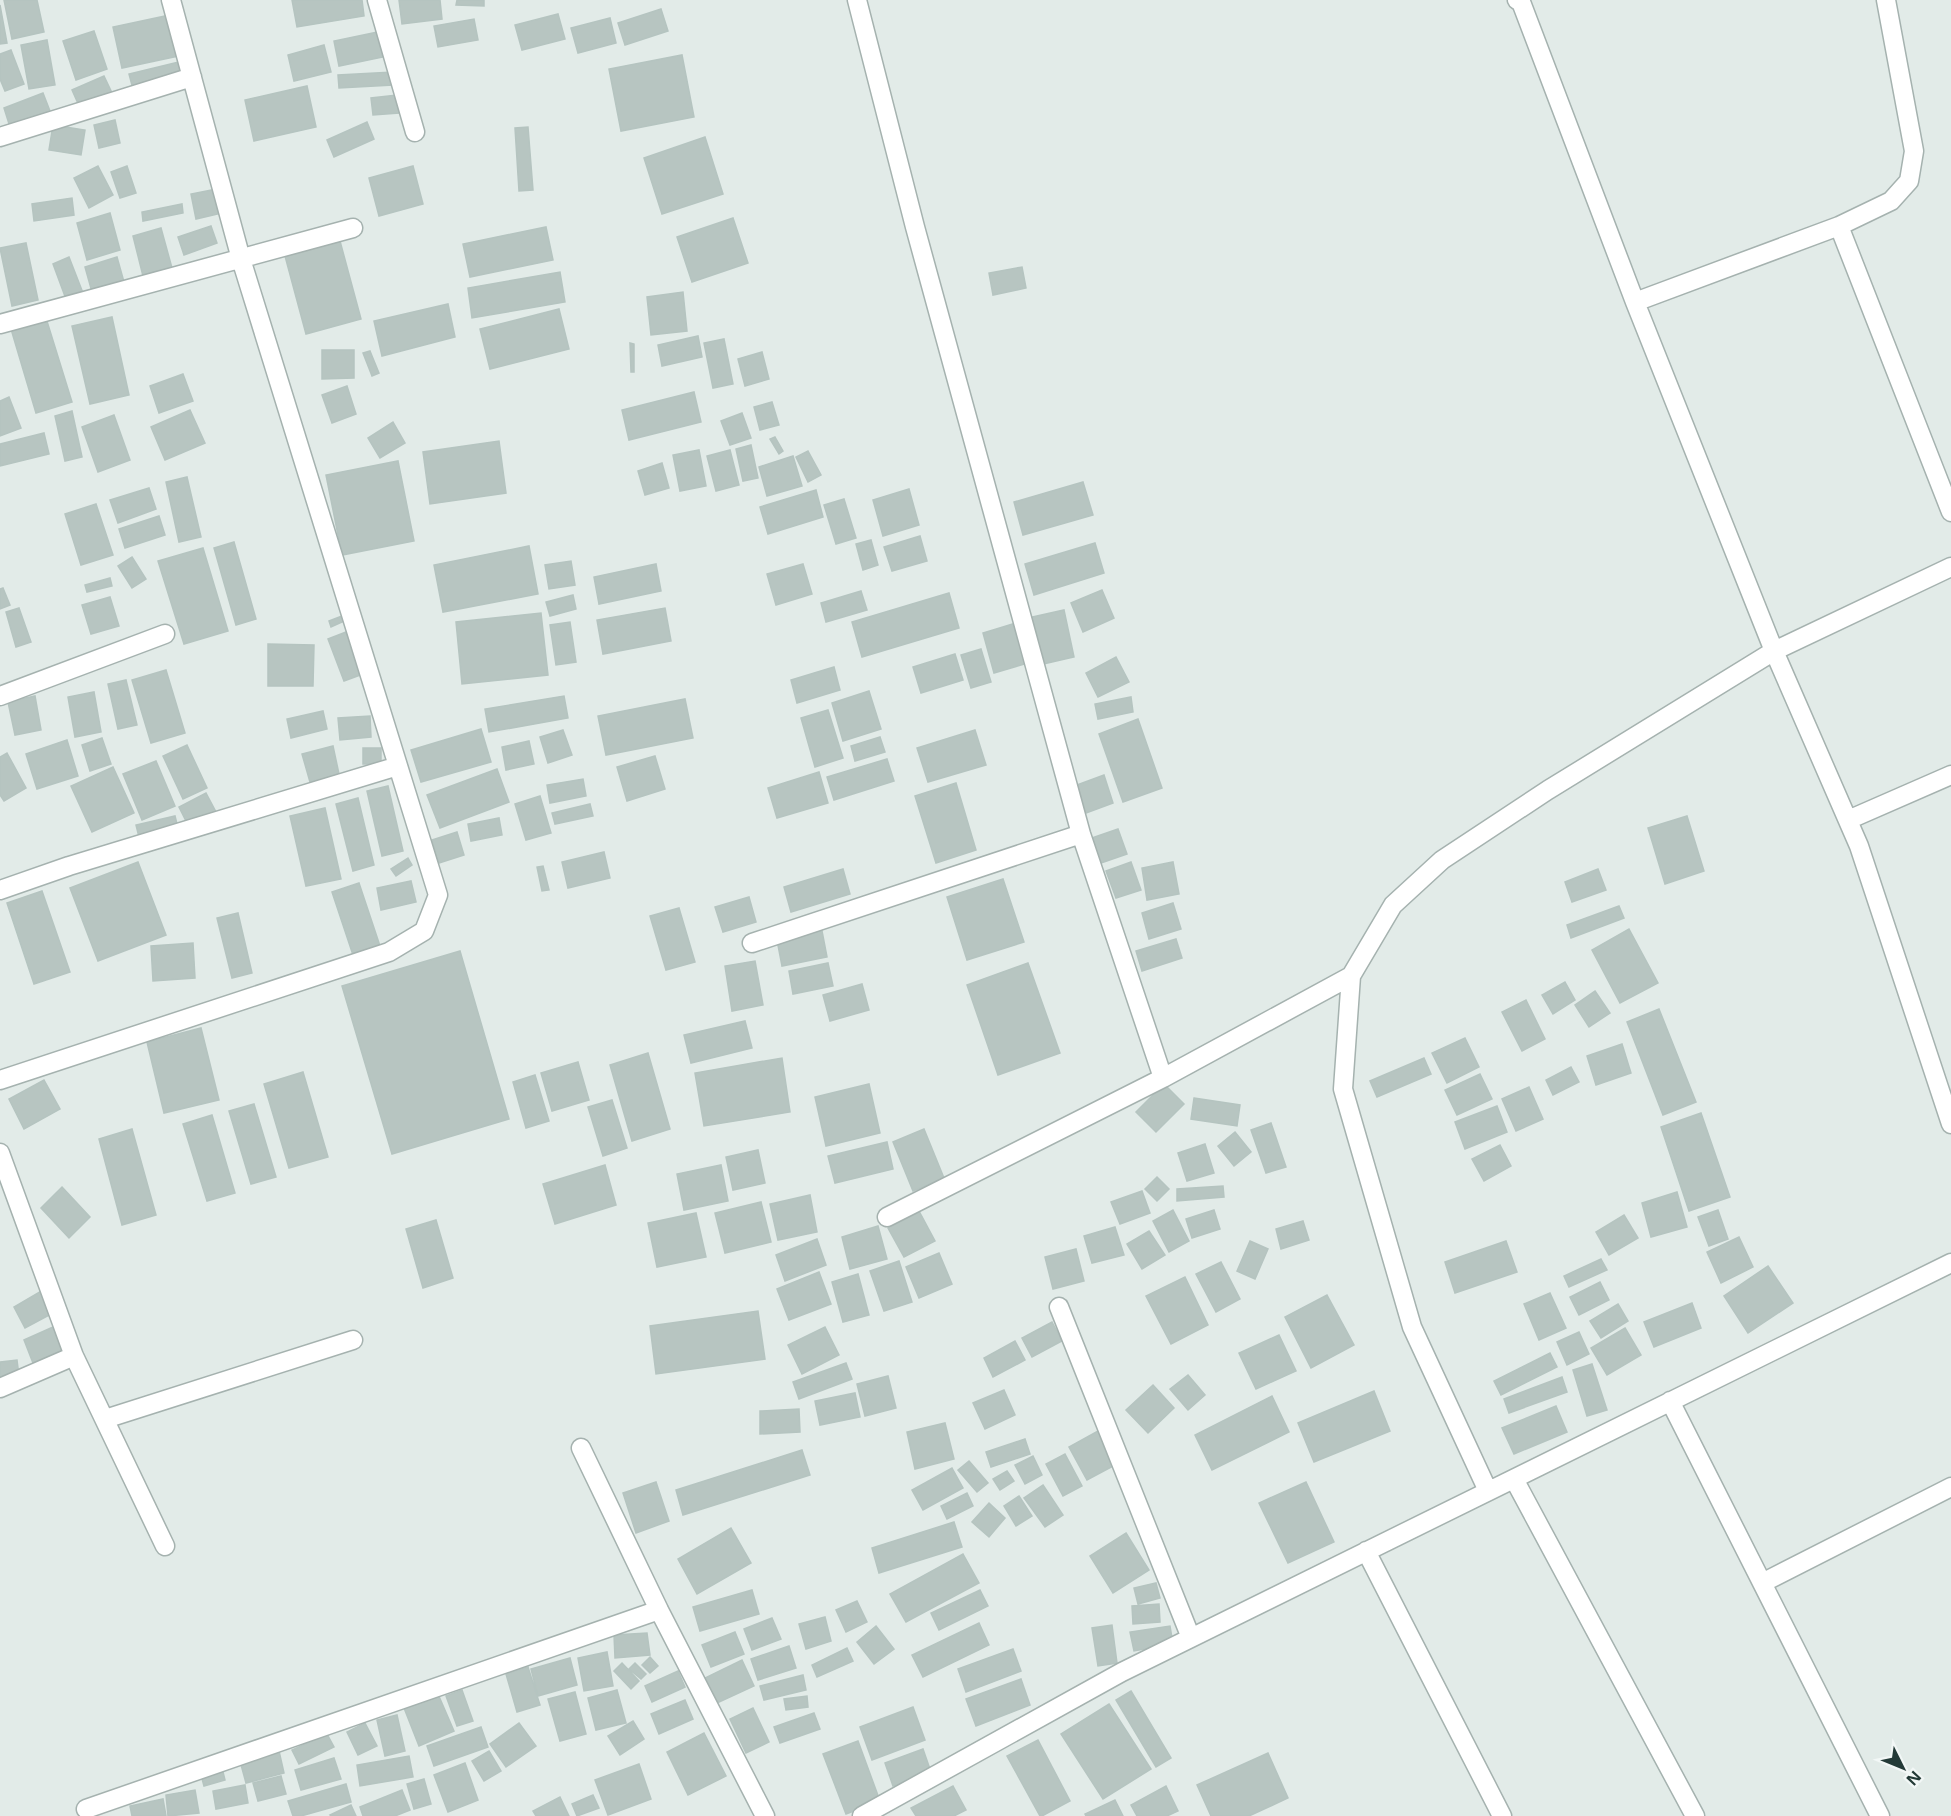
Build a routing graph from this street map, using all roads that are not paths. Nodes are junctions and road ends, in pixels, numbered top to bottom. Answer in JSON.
{"nodes":[{"id":1,"x":171,"y":0,"type":"edge"},
{"id":2,"x":377,"y":0,"type":"edge"},
{"id":3,"x":857,"y":0,"type":"edge"},
{"id":4,"x":1886,"y":0,"type":"edge"},
{"id":5,"x":1523,"y":1,"type":"edge"},
{"id":6,"x":192,"y":77,"type":"junction"},
{"id":7,"x":415,"y":132,"type":"dead end"},
{"id":8,"x":0,"y":137,"type":"edge"},
{"id":9,"x":1839,"y":226,"type":"junction"},
{"id":10,"x":353,"y":228,"type":"dead end"},
{"id":11,"x":241,"y":259,"type":"junction"},
{"id":12,"x":1635,"y":302,"type":"junction"},
{"id":13,"x":0,"y":324,"type":"edge"},
{"id":14,"x":1951,"y":512,"type":"edge"},
{"id":15,"x":1951,"y":567,"type":"edge"},
{"id":16,"x":165,"y":634,"type":"dead end"},
{"id":17,"x":1774,"y":651,"type":"junction"},
{"id":18,"x":0,"y":696,"type":"edge"},
{"id":19,"x":398,"y":766,"type":"junction"},
{"id":20,"x":1951,"y":775,"type":"edge"},
{"id":21,"x":1848,"y":820,"type":"junction"},
{"id":22,"x":1081,"y":834,"type":"junction"},
{"id":23,"x":0,"y":890,"type":"edge"},
{"id":24,"x":752,"y":943,"type":"dead end"},
{"id":25,"x":1351,"y":976,"type":"junction"},
{"id":26,"x":1162,"y":1078,"type":"junction"},
{"id":27,"x":0,"y":1080,"type":"edge"},
{"id":28,"x":1951,"y":1124,"type":"edge"},
{"id":29,"x":0,"y":1153,"type":"edge"},
{"id":30,"x":886,"y":1217,"type":"dead end"},
{"id":31,"x":1951,"y":1263,"type":"edge"},
{"id":32,"x":1059,"y":1307,"type":"dead end"},
{"id":33,"x":353,"y":1340,"type":"dead end"},
{"id":34,"x":74,"y":1356,"type":"junction"},
{"id":35,"x":0,"y":1388,"type":"edge"},
{"id":36,"x":1670,"y":1401,"type":"junction"},
{"id":37,"x":105,"y":1419,"type":"junction"},
{"id":38,"x":581,"y":1449,"type":"dead end"},
{"id":39,"x":1514,"y":1479,"type":"junction"},
{"id":40,"x":1951,"y":1488,"type":"edge"},
{"id":41,"x":1488,"y":1491,"type":"junction"},
{"id":42,"x":165,"y":1546,"type":"dead end"},
{"id":43,"x":1366,"y":1551,"type":"junction"},
{"id":44,"x":1762,"y":1583,"type":"junction"},
{"id":45,"x":659,"y":1610,"type":"junction"},
{"id":46,"x":1191,"y":1638,"type":"junction"},
{"id":47,"x":86,"y":1809,"type":"dead end"},
{"id":48,"x":765,"y":1816,"type":"edge"},
{"id":49,"x":862,"y":1816,"type":"edge"},
{"id":50,"x":1502,"y":1816,"type":"edge"},
{"id":51,"x":1695,"y":1816,"type":"edge"},
{"id":52,"x":1880,"y":1816,"type":"edge"}],
"edges":[{"from":1,"to":6,"type":"street"},
{"from":2,"to":7,"type":"street"},
{"from":3,"to":22,"type":"street"},
{"from":4,"to":9,"type":"street"},
{"from":5,"to":12,"type":"street"},
{"from":6,"to":8,"type":"street"},
{"from":6,"to":11,"type":"street"},
{"from":9,"to":12,"type":"street"},
{"from":9,"to":14,"type":"street"},
{"from":10,"to":11,"type":"street"},
{"from":11,"to":13,"type":"street"},
{"from":11,"to":19,"type":"street"},
{"from":12,"to":17,"type":"street"},
{"from":15,"to":17,"type":"street"},
{"from":16,"to":18,"type":"street"},
{"from":17,"to":21,"type":"street"},
{"from":17,"to":25,"type":"street"},
{"from":19,"to":23,"type":"street"},
{"from":19,"to":27,"type":"street"},
{"from":20,"to":21,"type":"street"},
{"from":21,"to":28,"type":"street"},
{"from":22,"to":24,"type":"street"},
{"from":22,"to":26,"type":"street"},
{"from":25,"to":26,"type":"street"},
{"from":25,"to":41,"type":"street"},
{"from":26,"to":30,"type":"street"},
{"from":29,"to":34,"type":"street"},
{"from":31,"to":36,"type":"street"},
{"from":32,"to":46,"type":"street"},
{"from":33,"to":37,"type":"street"},
{"from":34,"to":35,"type":"street"},
{"from":34,"to":37,"type":"street"},
{"from":36,"to":39,"type":"street"},
{"from":36,"to":44,"type":"street"},
{"from":37,"to":42,"type":"street"},
{"from":38,"to":45,"type":"street"},
{"from":39,"to":41,"type":"street"},
{"from":39,"to":51,"type":"street"},
{"from":40,"to":44,"type":"street"},
{"from":41,"to":43,"type":"street"},
{"from":43,"to":46,"type":"street"},
{"from":43,"to":50,"type":"street"},
{"from":44,"to":52,"type":"street"},
{"from":45,"to":47,"type":"street"},
{"from":45,"to":48,"type":"street"},
{"from":46,"to":49,"type":"street"}]}
